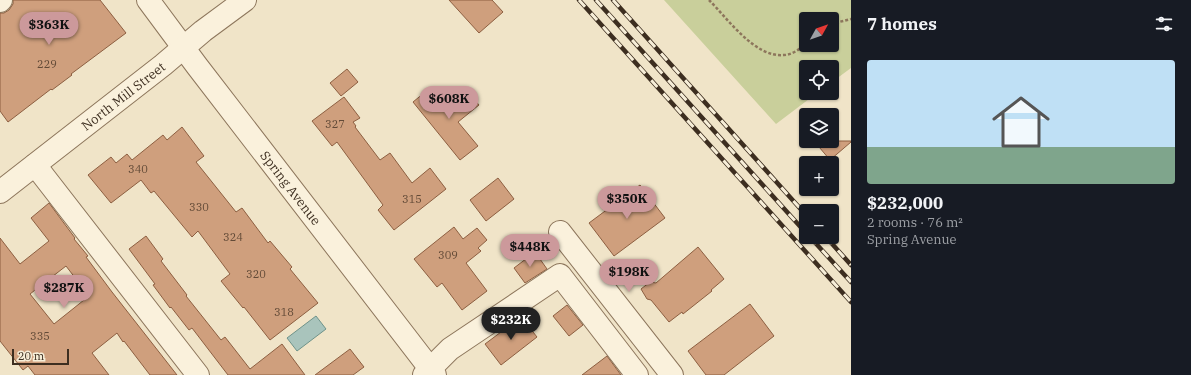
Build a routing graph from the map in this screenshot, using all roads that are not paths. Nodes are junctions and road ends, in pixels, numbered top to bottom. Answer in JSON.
{"nodes":[{"id":1,"x":148,"y":0,"type":"edge"},
{"id":2,"x":245,"y":0,"type":"edge"},
{"id":3,"x":184,"y":48,"type":"junction"},
{"id":4,"x":35,"y":165,"type":"junction"},
{"id":5,"x":0,"y":192,"type":"edge"},
{"id":6,"x":560,"y":232,"type":"dead end"},
{"id":7,"x":430,"y":373,"type":"edge"},
{"id":8,"x":198,"y":375,"type":"edge"},
{"id":9,"x":638,"y":375,"type":"edge"},
{"id":10,"x":672,"y":375,"type":"edge"}],
"edges":[{"from":1,"to":3,"type":"street","name":"Spring Avenue"},
{"from":2,"to":3,"type":"street","name":"North Mill Street"},
{"from":3,"to":4,"type":"street","name":"North Mill Street"},
{"from":3,"to":7,"type":"street","name":"Spring Avenue"},
{"from":4,"to":5,"type":"street","name":"North Mill Street"},
{"from":4,"to":8,"type":"street"},
{"from":6,"to":10,"type":"street"},
{"from":7,"to":9,"type":"street"}]}
